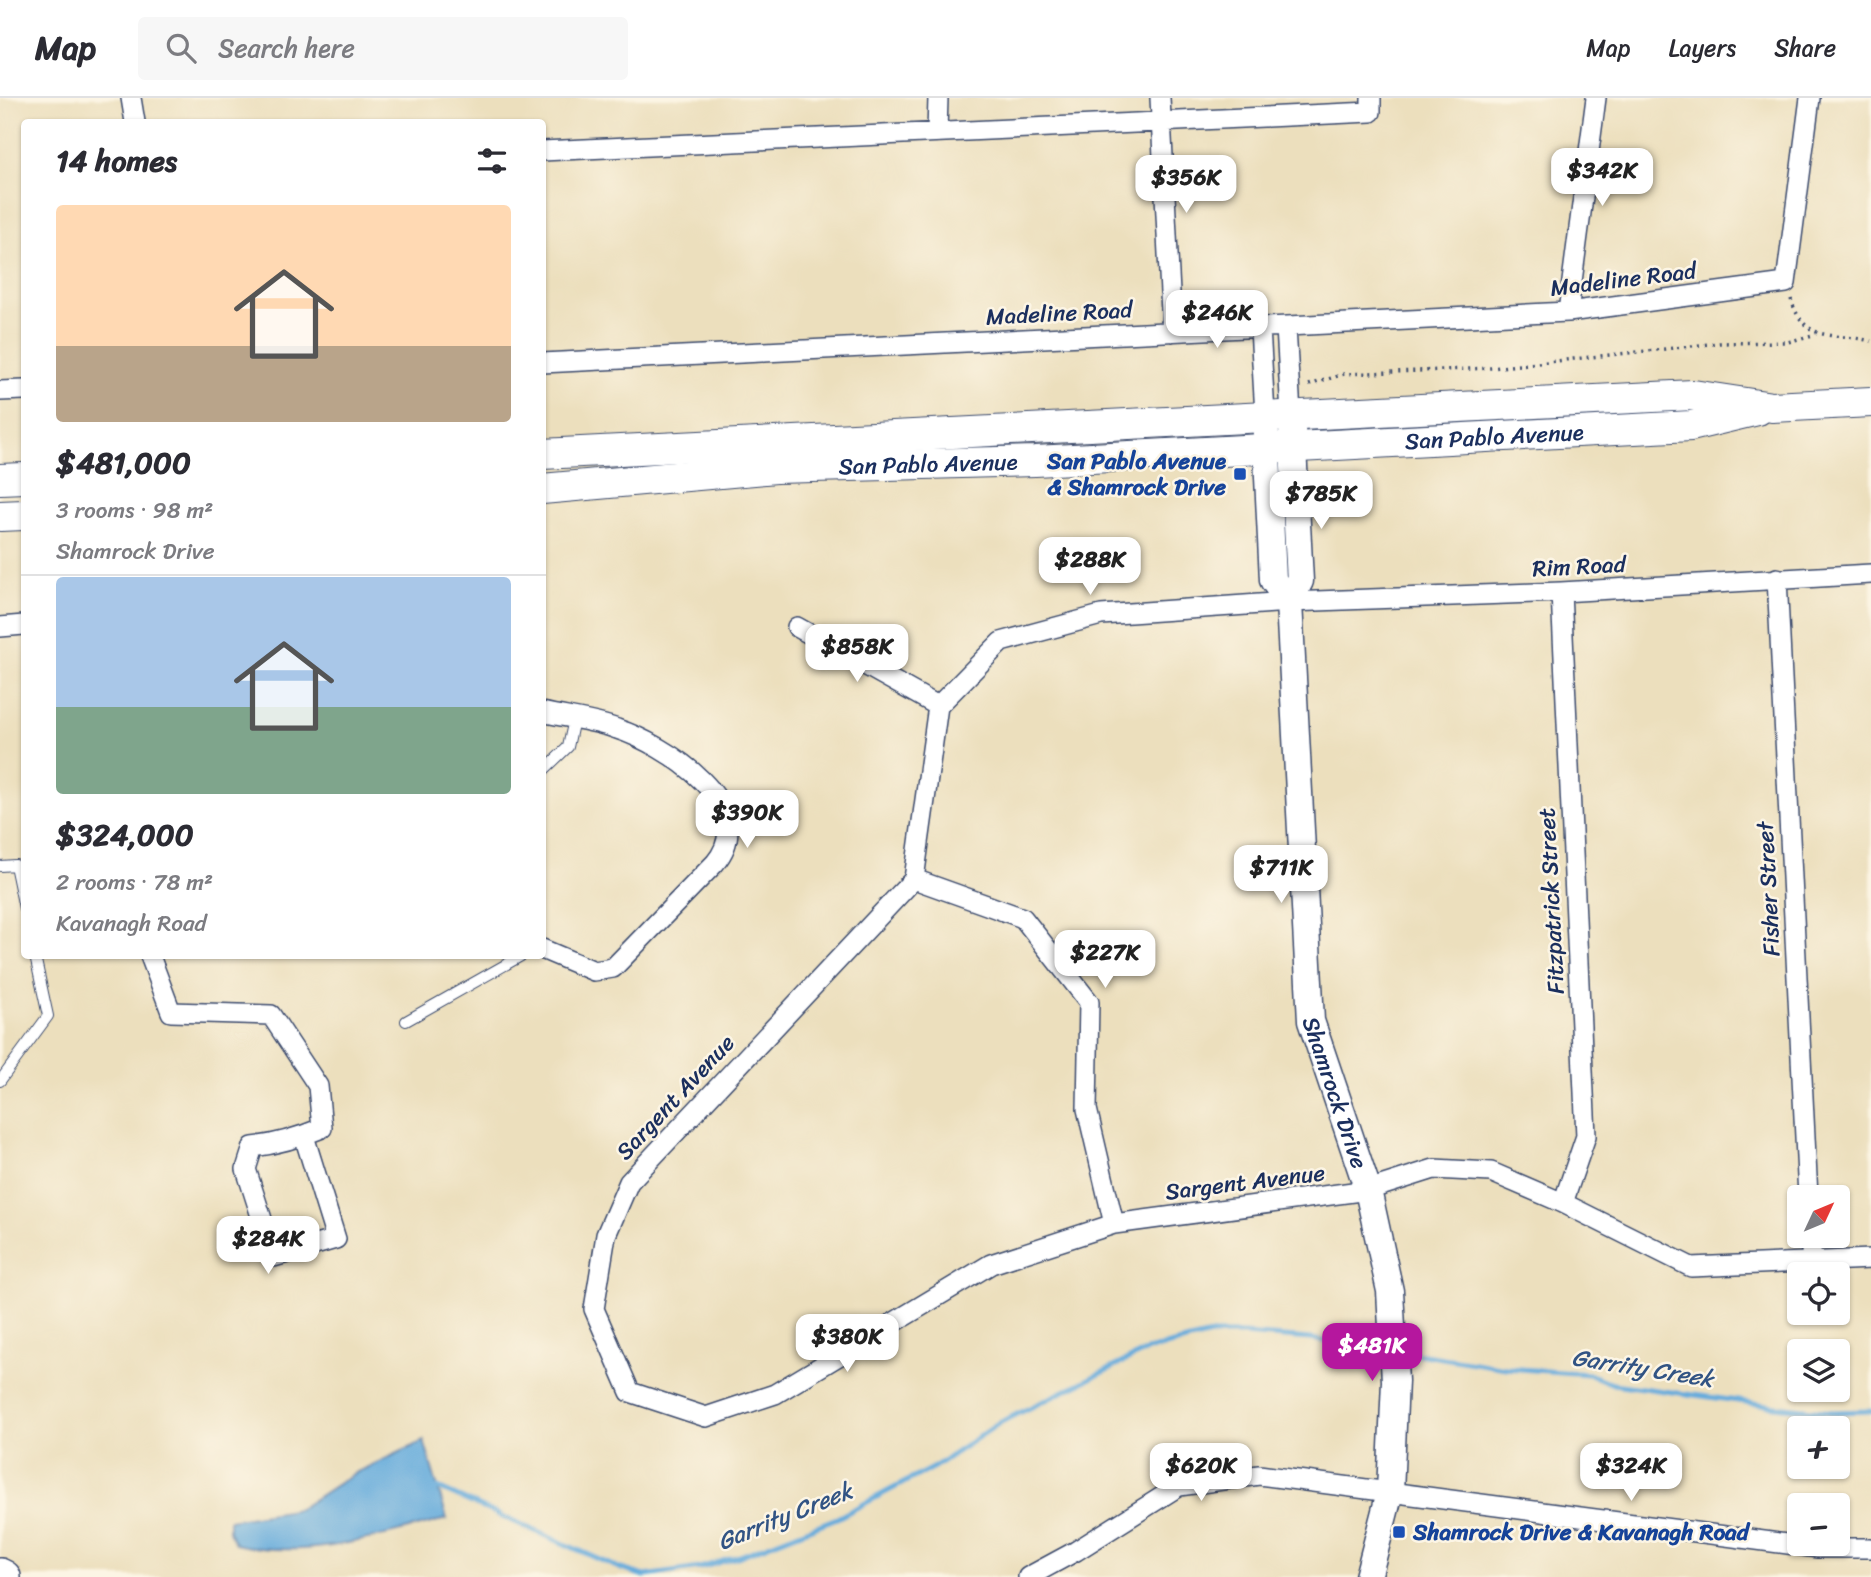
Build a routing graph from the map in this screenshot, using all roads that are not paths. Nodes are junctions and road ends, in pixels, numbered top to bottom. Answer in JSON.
{"nodes":[{"id":1,"x":131,"y":98,"type":"edge"},
{"id":2,"x":937,"y":98,"type":"edge"},
{"id":3,"x":1160,"y":98,"type":"edge"},
{"id":4,"x":1596,"y":98,"type":"edge"},
{"id":5,"x":1810,"y":98,"type":"edge"},
{"id":6,"x":1371,"y":105,"type":"edge"},
{"id":7,"x":134,"y":119,"type":"edge"},
{"id":8,"x":1160,"y":120,"type":"junction"},
{"id":9,"x":937,"y":132,"type":"junction"},
{"id":10,"x":546,"y":151,"type":"edge"},
{"id":11,"x":1568,"y":312,"type":"junction"},
{"id":12,"x":1286,"y":327,"type":"junction"},
{"id":13,"x":1260,"y":328,"type":"junction"},
{"id":14,"x":1172,"y":332,"type":"junction"},
{"id":15,"x":546,"y":363,"type":"edge"},
{"id":16,"x":21,"y":390,"type":"edge"},
{"id":17,"x":0,"y":391,"type":"edge"},
{"id":18,"x":1871,"y":402,"type":"edge"},
{"id":19,"x":1287,"y":407,"type":"junction"},
{"id":20,"x":1772,"y":407,"type":"junction"},
{"id":21,"x":1280,"y":449,"type":"junction"},
{"id":22,"x":546,"y":454,"type":"edge"},
{"id":23,"x":21,"y":478,"type":"edge"},
{"id":24,"x":0,"y":479,"type":"edge"},
{"id":25,"x":546,"y":489,"type":"edge"},
{"id":26,"x":21,"y":514,"type":"edge"},
{"id":27,"x":0,"y":516,"type":"edge"},
{"id":28,"x":1871,"y":574,"type":"edge"},
{"id":29,"x":1777,"y":578,"type":"junction"},
{"id":30,"x":1561,"y":592,"type":"junction"},
{"id":31,"x":1289,"y":602,"type":"junction"},
{"id":32,"x":21,"y":625,"type":"edge"},
{"id":33,"x":0,"y":626,"type":"edge"},
{"id":34,"x":797,"y":627,"type":"dead end"},
{"id":35,"x":938,"y":706,"type":"junction"},
{"id":36,"x":546,"y":713,"type":"edge"},
{"id":37,"x":574,"y":719,"type":"junction"},
{"id":38,"x":546,"y":768,"type":"edge"},
{"id":39,"x":0,"y":866,"type":"edge"},
{"id":40,"x":914,"y":879,"type":"junction"},
{"id":41,"x":21,"y":894,"type":"edge"},
{"id":42,"x":546,"y":951,"type":"edge"},
{"id":43,"x":36,"y":959,"type":"edge"},
{"id":44,"x":151,"y":959,"type":"edge"},
{"id":45,"x":516,"y":959,"type":"edge"},
{"id":46,"x":406,"y":1021,"type":"dead end"},
{"id":47,"x":0,"y":1080,"type":"edge"},
{"id":48,"x":304,"y":1136,"type":"junction"},
{"id":49,"x":1807,"y":1185,"type":"edge"},
{"id":50,"x":1368,"y":1190,"type":"junction"},
{"id":51,"x":1563,"y":1203,"type":"junction"},
{"id":52,"x":1114,"y":1224,"type":"junction"},
{"id":53,"x":1871,"y":1259,"type":"edge"},
{"id":54,"x":1836,"y":1262,"type":"edge"},
{"id":55,"x":1787,"y":1265,"type":"edge"},
{"id":56,"x":1390,"y":1492,"type":"junction"},
{"id":57,"x":1871,"y":1548,"type":"edge"},
{"id":58,"x":1028,"y":1577,"type":"edge"},
{"id":59,"x":1368,"y":1577,"type":"edge"}],
"edges":[{"from":1,"to":7,"type":"street"},
{"from":2,"to":9,"type":"street"},
{"from":3,"to":8,"type":"street"},
{"from":4,"to":11,"type":"street"},
{"from":5,"to":11,"type":"street","name":"Madeline Road"},
{"from":6,"to":8,"type":"street"},
{"from":8,"to":9,"type":"street"},
{"from":8,"to":14,"type":"street"},
{"from":9,"to":10,"type":"street"},
{"from":11,"to":12,"type":"street","name":"Madeline Road"},
{"from":12,"to":13,"type":"street","name":"Madeline Road"},
{"from":12,"to":19,"type":"street","name":"Shamrock Drive"},
{"from":13,"to":14,"type":"street","name":"Madeline Road"},
{"from":13,"to":19,"type":"street","name":"Shamrock Drive"},
{"from":14,"to":15,"type":"street","name":"Madeline Road"},
{"from":16,"to":17,"type":"street"},
{"from":18,"to":20,"type":"main road","name":"San Pablo Avenue"},
{"from":19,"to":20,"type":"main road","name":"San Pablo Avenue"},
{"from":19,"to":21,"type":"street","name":"Shamrock Drive"},
{"from":19,"to":22,"type":"main road","name":"San Pablo Avenue"},
{"from":20,"to":21,"type":"main road","name":"San Pablo Avenue"},
{"from":21,"to":25,"type":"main road","name":"San Pablo Avenue"},
{"from":21,"to":31,"type":"street","name":"Shamrock Drive"},
{"from":23,"to":24,"type":"main road"},
{"from":26,"to":27,"type":"main road"},
{"from":28,"to":29,"type":"street","name":"Rim Road"},
{"from":29,"to":30,"type":"street","name":"Rim Road"},
{"from":29,"to":49,"type":"street","name":"Fisher Street"},
{"from":30,"to":31,"type":"street","name":"Rim Road"},
{"from":30,"to":51,"type":"street","name":"Fitzpatrick Street"},
{"from":31,"to":35,"type":"street"},
{"from":31,"to":50,"type":"street","name":"Shamrock Drive"},
{"from":32,"to":33,"type":"street"},
{"from":34,"to":35,"type":"street"},
{"from":35,"to":40,"type":"street"},
{"from":36,"to":37,"type":"street"},
{"from":37,"to":38,"type":"lane"},
{"from":37,"to":42,"type":"street"},
{"from":39,"to":41,"type":"lane"},
{"from":40,"to":52,"type":"street"},
{"from":40,"to":52,"type":"street","name":"Sargent Avenue"},
{"from":43,"to":47,"type":"lane"},
{"from":44,"to":48,"type":"street"},
{"from":45,"to":46,"type":"lane"},
{"from":48,"to":48,"type":"street"},
{"from":50,"to":51,"type":"street","name":"Sargent Avenue"},
{"from":50,"to":52,"type":"street","name":"Sargent Avenue"},
{"from":50,"to":56,"type":"street","name":"Shamrock Drive"},
{"from":51,"to":55,"type":"street","name":"Sargent Avenue"},
{"from":53,"to":54,"type":"street","name":"Sargent Avenue"},
{"from":56,"to":57,"type":"street"},
{"from":56,"to":58,"type":"street"},
{"from":56,"to":59,"type":"street","name":"Shamrock Drive"}]}
